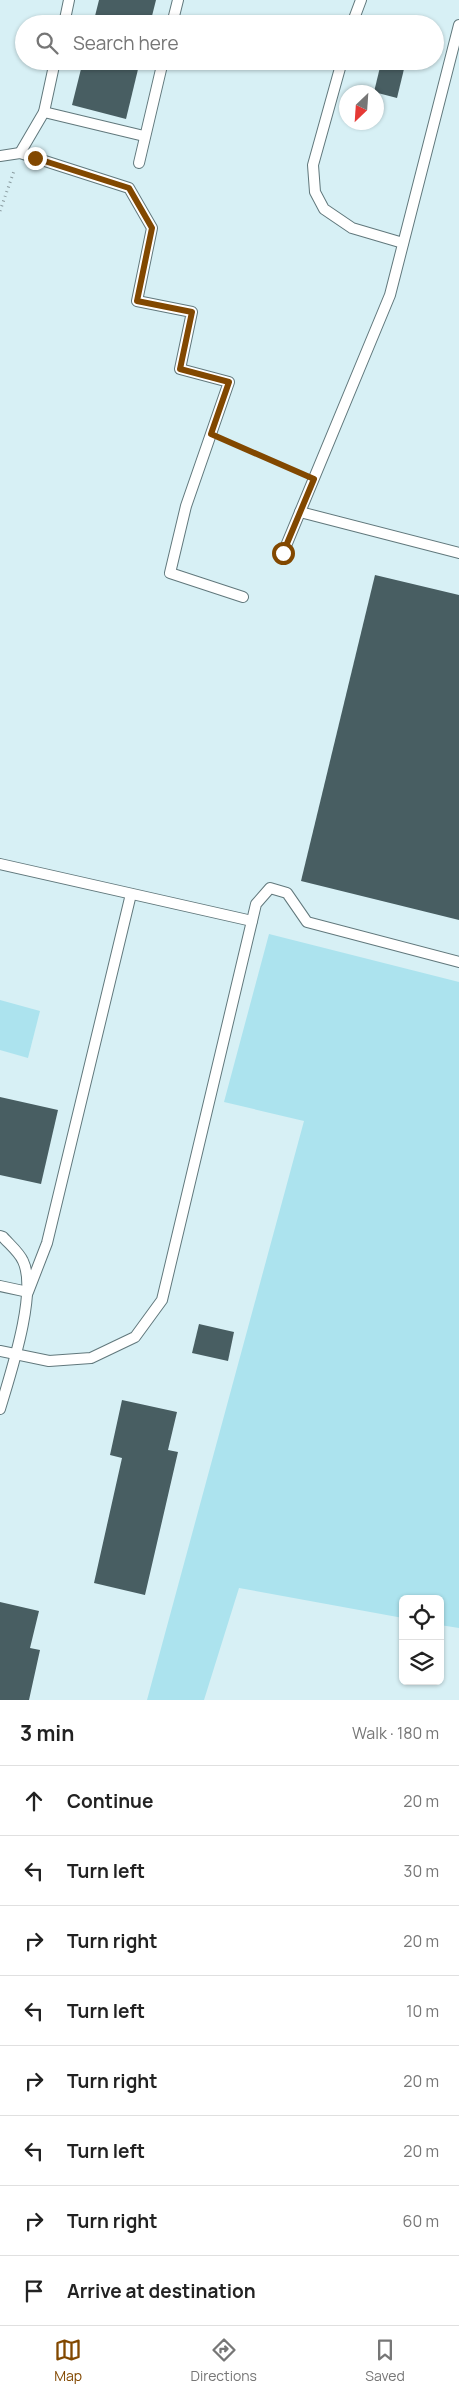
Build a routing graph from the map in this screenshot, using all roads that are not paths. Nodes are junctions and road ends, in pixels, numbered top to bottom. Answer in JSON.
{"nodes":[{"id":1,"x":69,"y":0,"type":"edge"},
{"id":2,"x":178,"y":0,"type":"edge"},
{"id":3,"x":361,"y":0,"type":"edge"},
{"id":4,"x":66,"y":15,"type":"edge"},
{"id":5,"x":174,"y":15,"type":"edge"},
{"id":6,"x":355,"y":15,"type":"edge"},
{"id":7,"x":459,"y":24,"type":"edge"},
{"id":8,"x":53,"y":70,"type":"edge"},
{"id":9,"x":161,"y":70,"type":"edge"},
{"id":10,"x":339,"y":70,"type":"edge"},
{"id":11,"x":44,"y":112,"type":"junction"},
{"id":12,"x":144,"y":136,"type":"junction"},
{"id":13,"x":20,"y":154,"type":"junction"},
{"id":14,"x":0,"y":156,"type":"edge"},
{"id":15,"x":139,"y":163,"type":"dead end"},
{"id":16,"x":403,"y":243,"type":"junction"},
{"id":17,"x":300,"y":512,"type":"junction"},
{"id":18,"x":283,"y":553,"type":"dead end"},
{"id":19,"x":459,"y":553,"type":"edge"},
{"id":20,"x":242,"y":597,"type":"dead end"},
{"id":21,"x":0,"y":864,"type":"edge"},
{"id":22,"x":131,"y":894,"type":"junction"},
{"id":23,"x":252,"y":921,"type":"junction"},
{"id":24,"x":459,"y":962,"type":"edge"},
{"id":25,"x":0,"y":1236,"type":"edge"},
{"id":26,"x":0,"y":1286,"type":"edge"},
{"id":27,"x":28,"y":1292,"type":"junction"},
{"id":28,"x":0,"y":1351,"type":"edge"},
{"id":29,"x":16,"y":1354,"type":"junction"},
{"id":30,"x":0,"y":1409,"type":"edge"}],
"edges":[{"from":1,"to":4,"type":"lane"},
{"from":2,"to":5,"type":"lane"},
{"from":3,"to":6,"type":"lane"},
{"from":7,"to":16,"type":"lane"},
{"from":8,"to":11,"type":"lane"},
{"from":9,"to":12,"type":"lane"},
{"from":10,"to":16,"type":"lane"},
{"from":11,"to":12,"type":"lane"},
{"from":11,"to":13,"type":"lane"},
{"from":12,"to":15,"type":"lane"},
{"from":13,"to":14,"type":"lane"},
{"from":13,"to":20,"type":"lane"},
{"from":16,"to":17,"type":"lane"},
{"from":17,"to":18,"type":"lane"},
{"from":17,"to":19,"type":"lane"},
{"from":21,"to":22,"type":"lane"},
{"from":22,"to":23,"type":"lane"},
{"from":22,"to":27,"type":"lane"},
{"from":23,"to":24,"type":"lane"},
{"from":23,"to":29,"type":"lane"},
{"from":25,"to":27,"type":"lane"},
{"from":26,"to":27,"type":"lane"},
{"from":27,"to":29,"type":"lane"},
{"from":28,"to":29,"type":"lane"},
{"from":29,"to":30,"type":"lane"}]}
